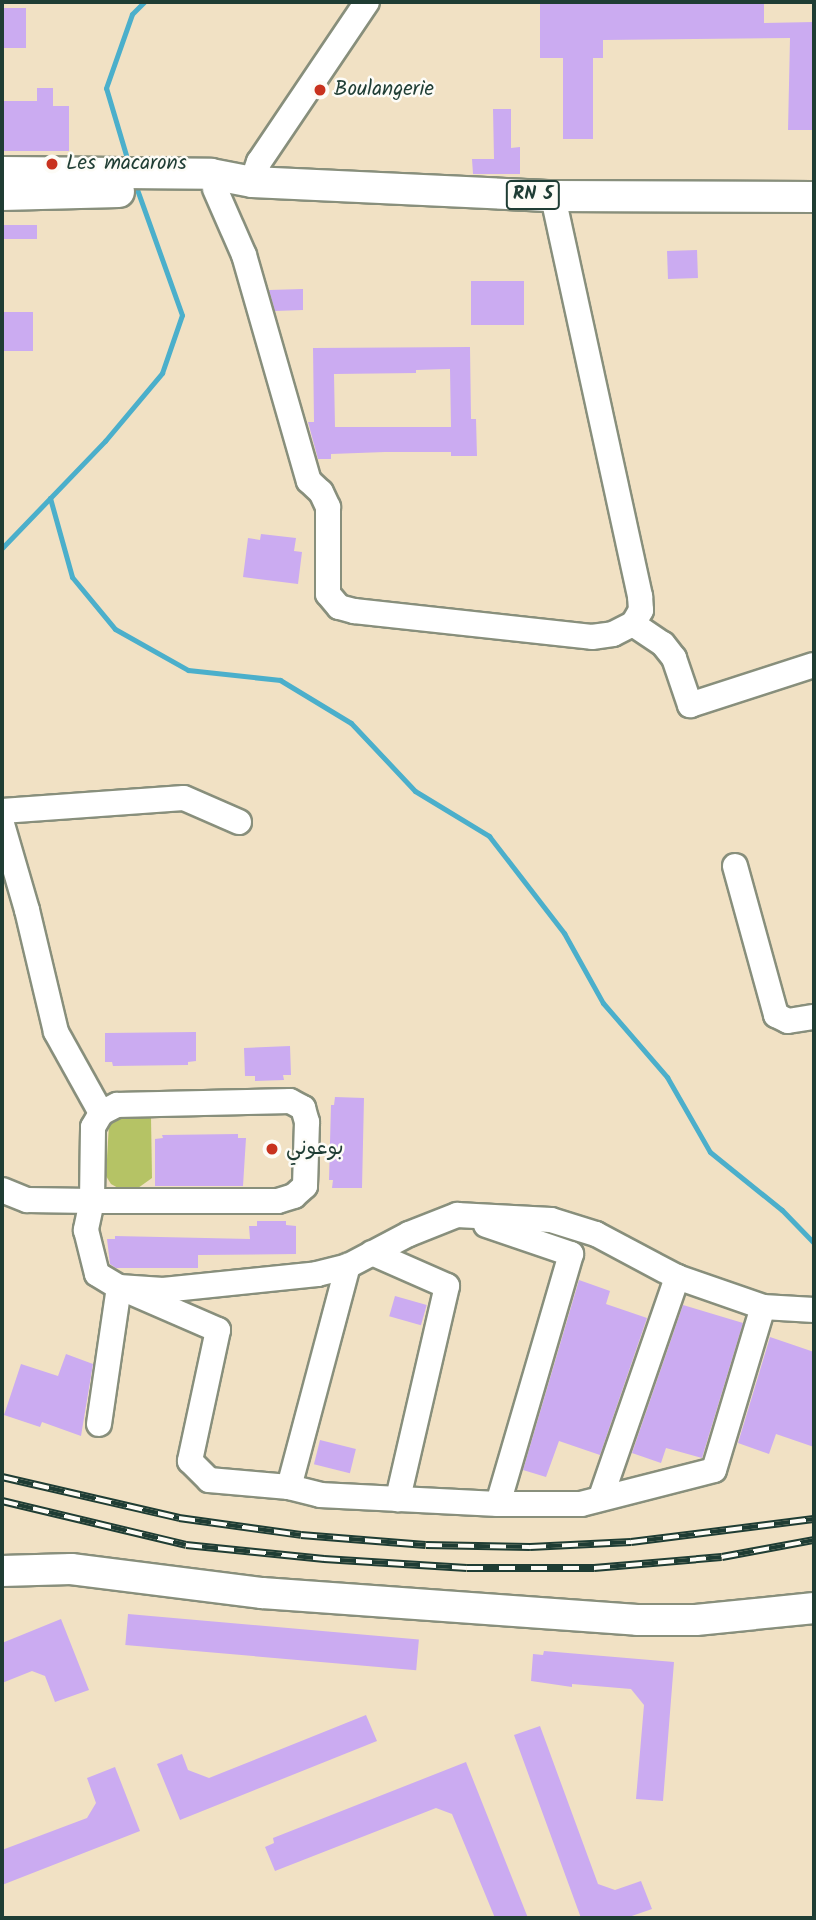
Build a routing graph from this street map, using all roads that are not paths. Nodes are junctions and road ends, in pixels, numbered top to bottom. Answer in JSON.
{"nodes":[{"id":1,"x":367,"y":2,"type":"edge"},
{"id":2,"x":2,"y":172,"type":"edge"},
{"id":3,"x":176,"y":182,"type":"junction"},
{"id":4,"x":252,"y":182,"type":"junction"},
{"id":5,"x":70,"y":183,"type":"junction"},
{"id":6,"x":215,"y":189,"type":"junction"},
{"id":7,"x":2,"y":195,"type":"edge"},
{"id":8,"x":553,"y":196,"type":"junction"},
{"id":9,"x":814,"y":197,"type":"edge"},
{"id":10,"x":633,"y":624,"type":"junction"},
{"id":11,"x":814,"y":665,"type":"edge"},
{"id":12,"x":2,"y":811,"type":"edge"},
{"id":13,"x":239,"y":822,"type":"dead end"},
{"id":14,"x":2,"y":824,"type":"edge"},
{"id":15,"x":735,"y":866,"type":"dead end"},
{"id":16,"x":814,"y":1017,"type":"edge"},
{"id":17,"x":101,"y":1113,"type":"junction"},
{"id":18,"x":2,"y":1190,"type":"edge"},
{"id":19,"x":92,"y":1201,"type":"junction"},
{"id":20,"x":457,"y":1215,"type":"junction"},
{"id":21,"x":372,"y":1254,"type":"junction"},
{"id":22,"x":348,"y":1266,"type":"junction"},
{"id":23,"x":677,"y":1277,"type":"junction"},
{"id":24,"x":119,"y":1287,"type":"junction"},
{"id":25,"x":763,"y":1307,"type":"junction"},
{"id":26,"x":814,"y":1310,"type":"edge"},
{"id":27,"x":99,"y":1424,"type":"dead end"},
{"id":28,"x":289,"y":1487,"type":"junction"},
{"id":29,"x":601,"y":1497,"type":"junction"},
{"id":30,"x":398,"y":1499,"type":"junction"},
{"id":31,"x":498,"y":1504,"type":"junction"},
{"id":32,"x":2,"y":1571,"type":"edge"},
{"id":33,"x":814,"y":1608,"type":"edge"}],
"edges":[{"from":1,"to":4,"type":"street"},
{"from":2,"to":5,"type":"main road","number":"RN 5"},
{"from":3,"to":4,"type":"main road","number":"RN 5"},
{"from":3,"to":5,"type":"main road","number":"RN 5"},
{"from":3,"to":6,"type":"main road","number":"RN 5"},
{"from":4,"to":6,"type":"main road","number":"RN 5"},
{"from":4,"to":8,"type":"main road","number":"RN 5"},
{"from":5,"to":7,"type":"main road","number":"RN 5"},
{"from":6,"to":10,"type":"street"},
{"from":8,"to":9,"type":"main road","number":"RN 5"},
{"from":8,"to":10,"type":"street"},
{"from":10,"to":11,"type":"street"},
{"from":12,"to":13,"type":"street"},
{"from":14,"to":17,"type":"street"},
{"from":15,"to":16,"type":"street"},
{"from":17,"to":19,"type":"street"},
{"from":17,"to":19,"type":"street"},
{"from":18,"to":19,"type":"street"},
{"from":19,"to":24,"type":"street"},
{"from":20,"to":21,"type":"street"},
{"from":20,"to":23,"type":"street"},
{"from":20,"to":31,"type":"street"},
{"from":21,"to":22,"type":"street"},
{"from":21,"to":30,"type":"street"},
{"from":22,"to":24,"type":"street"},
{"from":22,"to":28,"type":"street"},
{"from":23,"to":25,"type":"street"},
{"from":23,"to":29,"type":"street"},
{"from":24,"to":27,"type":"street"},
{"from":24,"to":28,"type":"street"},
{"from":25,"to":26,"type":"street"},
{"from":25,"to":29,"type":"street"},
{"from":28,"to":30,"type":"street"},
{"from":29,"to":31,"type":"street"},
{"from":30,"to":31,"type":"street"},
{"from":32,"to":33,"type":"main road"}]}
